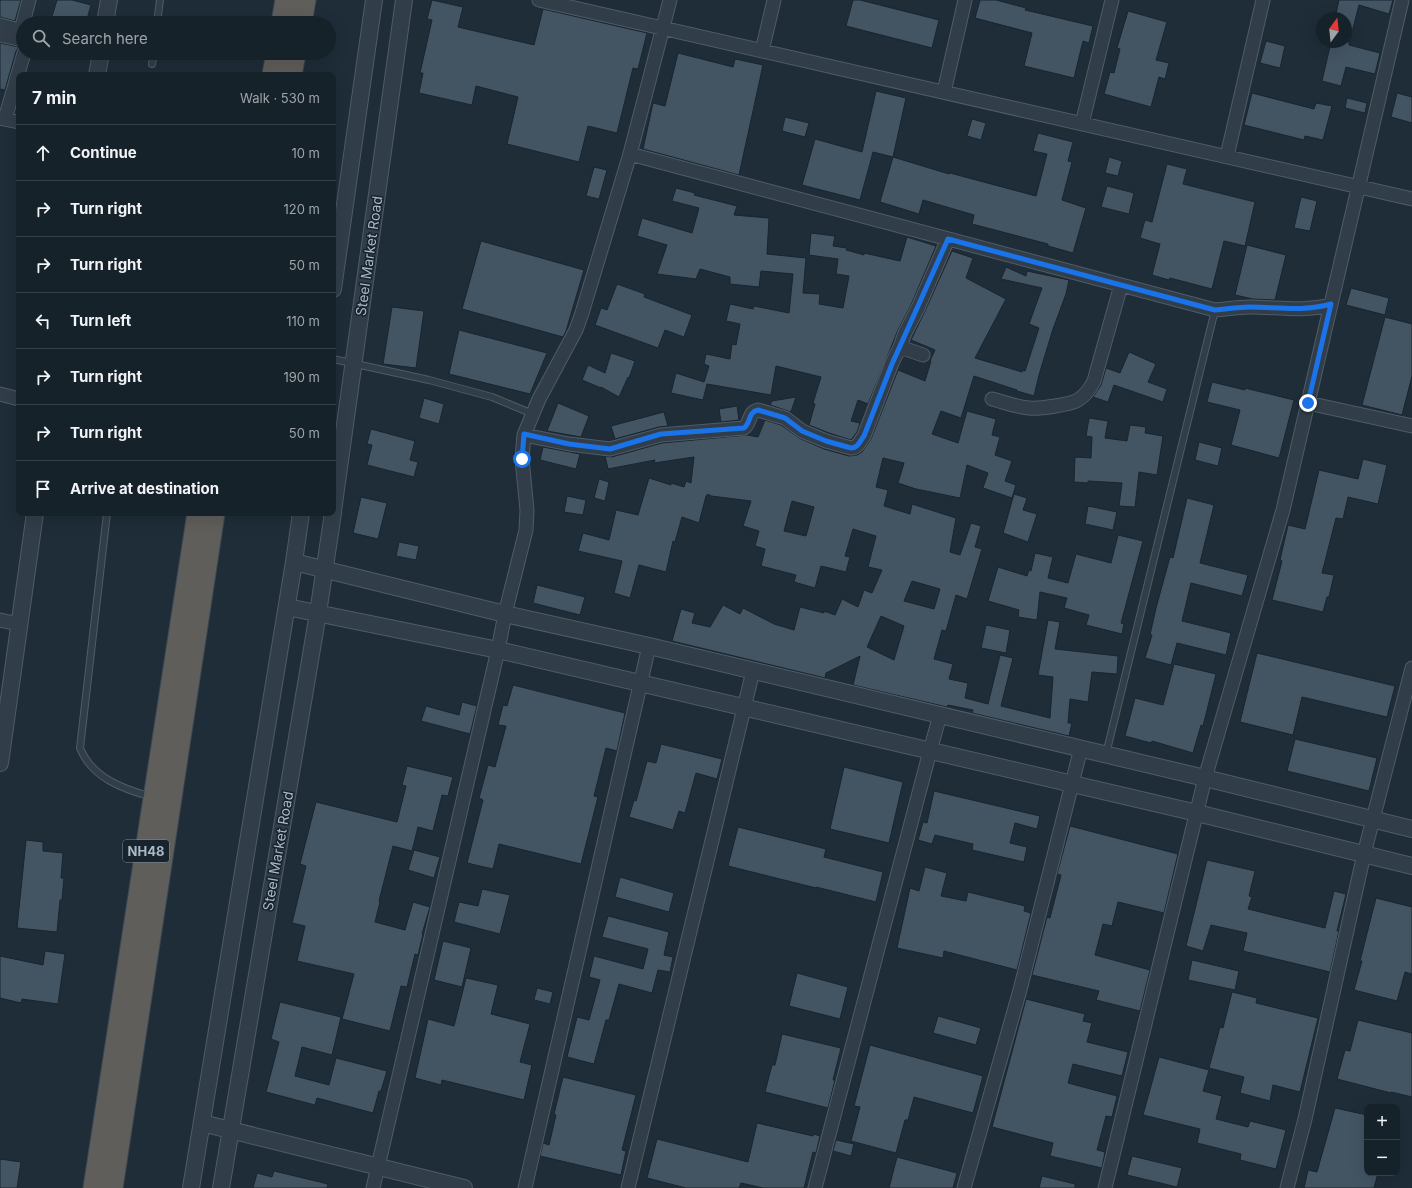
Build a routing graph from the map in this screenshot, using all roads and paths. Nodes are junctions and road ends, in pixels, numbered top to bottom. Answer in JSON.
{"nodes":[{"id":1,"x":30,"y":0,"type":"edge"},
{"id":2,"x":109,"y":0,"type":"edge"},
{"id":3,"x":160,"y":0,"type":"edge"},
{"id":4,"x":286,"y":0,"type":"edge"},
{"id":5,"x":305,"y":0,"type":"edge"},
{"id":6,"x":374,"y":0,"type":"edge"},
{"id":7,"x":404,"y":0,"type":"edge"},
{"id":8,"x":539,"y":0,"type":"edge"},
{"id":9,"x":670,"y":0,"type":"edge"},
{"id":10,"x":774,"y":0,"type":"edge"},
{"id":11,"x":965,"y":0,"type":"edge"},
{"id":12,"x":1112,"y":0,"type":"edge"},
{"id":13,"x":1263,"y":0,"type":"edge"},
{"id":14,"x":1402,"y":0,"type":"edge"},
{"id":15,"x":25,"y":16,"type":"edge"},
{"id":16,"x":107,"y":16,"type":"edge"},
{"id":17,"x":158,"y":16,"type":"edge"},
{"id":18,"x":283,"y":16,"type":"edge"},
{"id":19,"x":302,"y":16,"type":"edge"},
{"id":20,"x":0,"y":25,"type":"edge"},
{"id":21,"x":664,"y":28,"type":"junction"},
{"id":22,"x":16,"y":29,"type":"edge"},
{"id":23,"x":0,"y":35,"type":"edge"},
{"id":24,"x":16,"y":38,"type":"edge"},
{"id":25,"x":762,"y":51,"type":"junction"},
{"id":26,"x":22,"y":60,"type":"edge"},
{"id":27,"x":100,"y":60,"type":"edge"},
{"id":28,"x":153,"y":60,"type":"edge"},
{"id":29,"x":276,"y":60,"type":"edge"},
{"id":30,"x":294,"y":60,"type":"edge"},
{"id":31,"x":152,"y":64,"type":"dead end"},
{"id":32,"x":18,"y":72,"type":"edge"},
{"id":33,"x":98,"y":72,"type":"edge"},
{"id":34,"x":274,"y":72,"type":"edge"},
{"id":35,"x":292,"y":72,"type":"edge"},
{"id":36,"x":16,"y":78,"type":"edge"},
{"id":37,"x":944,"y":92,"type":"junction"},
{"id":38,"x":3,"y":118,"type":"edge"},
{"id":39,"x":16,"y":121,"type":"edge"},
{"id":40,"x":1082,"y":124,"type":"junction"},
{"id":41,"x":630,"y":154,"type":"junction"},
{"id":42,"x":1226,"y":156,"type":"junction"},
{"id":43,"x":1358,"y":186,"type":"junction"},
{"id":44,"x":1412,"y":199,"type":"edge"},
{"id":45,"x":948,"y":239,"type":"junction"},
{"id":46,"x":336,"y":268,"type":"edge"},
{"id":47,"x":1121,"y":285,"type":"junction"},
{"id":48,"x":1331,"y":304,"type":"junction"},
{"id":49,"x":1215,"y":310,"type":"junction"},
{"id":50,"x":900,"y":347,"type":"junction"},
{"id":51,"x":923,"y":355,"type":"dead end"},
{"id":52,"x":336,"y":360,"type":"edge"},
{"id":53,"x":354,"y":364,"type":"junction"},
{"id":54,"x":0,"y":394,"type":"edge"},
{"id":55,"x":16,"y":397,"type":"edge"},
{"id":56,"x":992,"y":399,"type":"dead end"},
{"id":57,"x":1308,"y":403,"type":"junction"},
{"id":58,"x":533,"y":414,"type":"junction"},
{"id":59,"x":1412,"y":426,"type":"edge"},
{"id":60,"x":524,"y":434,"type":"junction"},
{"id":61,"x":336,"y":491,"type":"edge"},
{"id":62,"x":35,"y":516,"type":"edge"},
{"id":63,"x":107,"y":516,"type":"edge"},
{"id":64,"x":198,"y":516,"type":"edge"},
{"id":65,"x":214,"y":516,"type":"edge"},
{"id":66,"x":301,"y":516,"type":"edge"},
{"id":67,"x":332,"y":516,"type":"edge"},
{"id":68,"x":294,"y":562,"type":"junction"},
{"id":69,"x":325,"y":570,"type":"junction"},
{"id":70,"x":287,"y":606,"type":"junction"},
{"id":71,"x":318,"y":613,"type":"junction"},
{"id":72,"x":505,"y":614,"type":"junction"},
{"id":73,"x":0,"y":620,"type":"edge"},
{"id":74,"x":19,"y":624,"type":"junction"},
{"id":75,"x":649,"y":646,"type":"junction"},
{"id":76,"x":498,"y":650,"type":"junction"},
{"id":77,"x":1412,"y":668,"type":"edge"},
{"id":78,"x":753,"y":671,"type":"junction"},
{"id":79,"x":641,"y":683,"type":"junction"},
{"id":80,"x":745,"y":708,"type":"junction"},
{"id":81,"x":940,"y":715,"type":"junction"},
{"id":82,"x":1081,"y":748,"type":"junction"},
{"id":83,"x":930,"y":751,"type":"junction"},
{"id":84,"x":1106,"y":754,"type":"junction"},
{"id":85,"x":0,"y":763,"type":"edge"},
{"id":86,"x":1206,"y":778,"type":"junction"},
{"id":87,"x":1073,"y":784,"type":"junction"},
{"id":88,"x":154,"y":798,"type":"junction"},
{"id":89,"x":1197,"y":813,"type":"junction"},
{"id":90,"x":1373,"y":819,"type":"junction"},
{"id":91,"x":1412,"y":829,"type":"edge"},
{"id":92,"x":1364,"y":854,"type":"junction"},
{"id":93,"x":1412,"y":866,"type":"edge"},
{"id":94,"x":202,"y":1123,"type":"junction"},
{"id":95,"x":231,"y":1130,"type":"junction"},
{"id":96,"x":378,"y":1167,"type":"junction"},
{"id":97,"x":94,"y":1188,"type":"edge"},
{"id":98,"x":112,"y":1188,"type":"edge"},
{"id":99,"x":191,"y":1188,"type":"edge"},
{"id":100,"x":221,"y":1188,"type":"edge"},
{"id":101,"x":373,"y":1188,"type":"edge"},
{"id":102,"x":464,"y":1188,"type":"edge"},
{"id":103,"x":525,"y":1188,"type":"edge"},
{"id":104,"x":628,"y":1188,"type":"edge"},
{"id":105,"x":815,"y":1188,"type":"edge"},
{"id":106,"x":964,"y":1188,"type":"edge"},
{"id":107,"x":1106,"y":1188,"type":"edge"},
{"id":108,"x":1287,"y":1188,"type":"edge"}],
"edges":[{"from":1,"to":15,"type":"street"},
{"from":2,"to":16,"type":"street"},
{"from":3,"to":17,"type":"lane"},
{"from":4,"to":18,"type":"highway"},
{"from":5,"to":19,"type":"highway"},
{"from":6,"to":46,"type":"street"},
{"from":7,"to":53,"type":"street","name":"Steel Market Road"},
{"from":8,"to":21,"type":"street"},
{"from":9,"to":21,"type":"street"},
{"from":10,"to":25,"type":"street"},
{"from":11,"to":37,"type":"street"},
{"from":12,"to":40,"type":"street"},
{"from":13,"to":42,"type":"street"},
{"from":14,"to":43,"type":"street"},
{"from":20,"to":22,"type":"street"},
{"from":21,"to":25,"type":"street"},
{"from":21,"to":41,"type":"street"},
{"from":23,"to":24,"type":"street"},
{"from":25,"to":37,"type":"street"},
{"from":26,"to":32,"type":"street"},
{"from":27,"to":33,"type":"street"},
{"from":28,"to":31,"type":"lane"},
{"from":29,"to":34,"type":"highway"},
{"from":30,"to":35,"type":"highway"},
{"from":36,"to":38,"type":"street"},
{"from":37,"to":40,"type":"street"},
{"from":38,"to":39,"type":"street"},
{"from":40,"to":42,"type":"street"},
{"from":41,"to":45,"type":"street"},
{"from":41,"to":58,"type":"street"},
{"from":42,"to":43,"type":"street"},
{"from":43,"to":44,"type":"street"},
{"from":43,"to":48,"type":"street"},
{"from":45,"to":47,"type":"street"},
{"from":45,"to":50,"type":"street"},
{"from":47,"to":49,"type":"street"},
{"from":47,"to":56,"type":"street"},
{"from":48,"to":49,"type":"street"},
{"from":48,"to":57,"type":"street"},
{"from":49,"to":84,"type":"lane"},
{"from":50,"to":51,"type":"street"},
{"from":50,"to":60,"type":"street"},
{"from":52,"to":53,"type":"lane"},
{"from":53,"to":58,"type":"lane"},
{"from":53,"to":61,"type":"street","name":"Steel Market Road"},
{"from":54,"to":55,"type":"street"},
{"from":57,"to":59,"type":"street"},
{"from":57,"to":86,"type":"street"},
{"from":58,"to":60,"type":"street"},
{"from":60,"to":72,"type":"street"},
{"from":62,"to":74,"type":"street"},
{"from":63,"to":88,"type":"lane"},
{"from":64,"to":88,"type":"highway","number":"NH48"},
{"from":65,"to":98,"type":"highway","number":"NH48"},
{"from":66,"to":68,"type":"street"},
{"from":67,"to":69,"type":"street","name":"Steel Market Road"},
{"from":68,"to":69,"type":"street"},
{"from":68,"to":70,"type":"street"},
{"from":69,"to":71,"type":"street","name":"Steel Market Road"},
{"from":69,"to":72,"type":"street"},
{"from":70,"to":71,"type":"street"},
{"from":70,"to":94,"type":"street"},
{"from":71,"to":76,"type":"street"},
{"from":71,"to":95,"type":"street","name":"Steel Market Road"},
{"from":72,"to":75,"type":"street"},
{"from":72,"to":76,"type":"street"},
{"from":73,"to":74,"type":"street"},
{"from":74,"to":85,"type":"street"},
{"from":75,"to":78,"type":"street"},
{"from":75,"to":79,"type":"street"},
{"from":76,"to":79,"type":"street"},
{"from":76,"to":96,"type":"street"},
{"from":77,"to":90,"type":"street"},
{"from":78,"to":80,"type":"street"},
{"from":78,"to":81,"type":"street"},
{"from":79,"to":80,"type":"street"},
{"from":79,"to":103,"type":"street"},
{"from":80,"to":83,"type":"street"},
{"from":80,"to":104,"type":"street"},
{"from":81,"to":82,"type":"street"},
{"from":81,"to":83,"type":"street"},
{"from":82,"to":84,"type":"street"},
{"from":82,"to":87,"type":"street"},
{"from":83,"to":87,"type":"street"},
{"from":83,"to":105,"type":"street"},
{"from":84,"to":86,"type":"street"},
{"from":86,"to":89,"type":"street"},
{"from":86,"to":90,"type":"street"},
{"from":87,"to":89,"type":"street"},
{"from":87,"to":106,"type":"street"},
{"from":88,"to":97,"type":"highway","number":"NH48"},
{"from":89,"to":92,"type":"street"},
{"from":89,"to":107,"type":"street"},
{"from":90,"to":91,"type":"street"},
{"from":90,"to":92,"type":"street"},
{"from":92,"to":93,"type":"street"},
{"from":92,"to":108,"type":"street"},
{"from":94,"to":95,"type":"street"},
{"from":94,"to":99,"type":"street"},
{"from":95,"to":96,"type":"street"},
{"from":95,"to":100,"type":"street","name":"Steel Market Road"},
{"from":96,"to":101,"type":"street"},
{"from":96,"to":102,"type":"street"}]}
